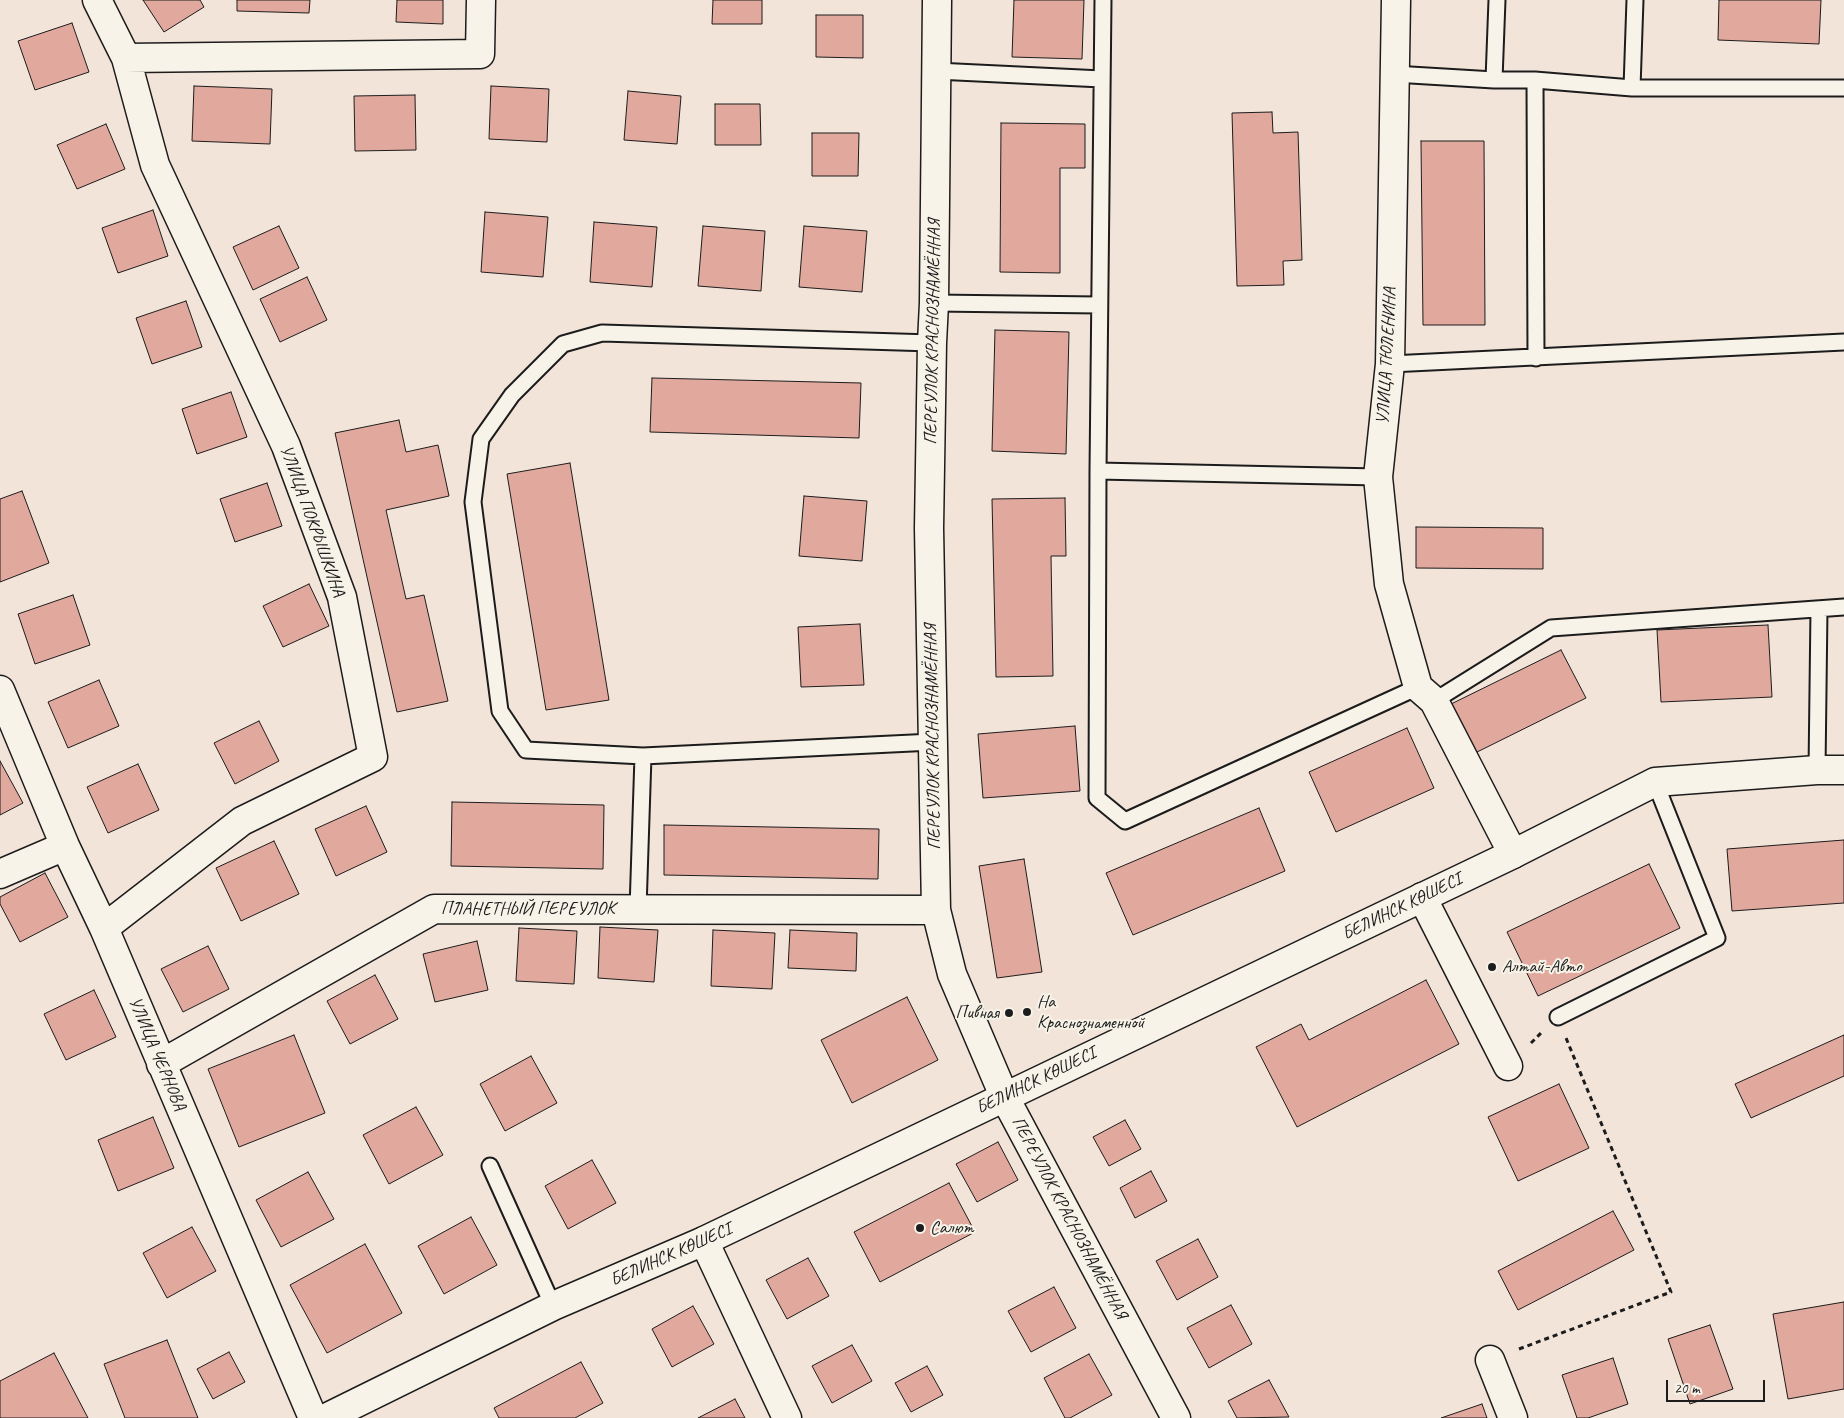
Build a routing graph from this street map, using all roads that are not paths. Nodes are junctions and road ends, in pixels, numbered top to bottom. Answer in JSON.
{"nodes":[{"id":1,"x":97,"y":0,"type":"edge"},
{"id":2,"x":481,"y":0,"type":"edge"},
{"id":3,"x":937,"y":0,"type":"edge"},
{"id":4,"x":1103,"y":0,"type":"edge"},
{"id":5,"x":1396,"y":0,"type":"edge"},
{"id":6,"x":1497,"y":0,"type":"edge"},
{"id":7,"x":1635,"y":0,"type":"edge"},
{"id":8,"x":126,"y":58,"type":"junction"},
{"id":9,"x":936,"y":71,"type":"junction"},
{"id":10,"x":1394,"y":74,"type":"junction"},
{"id":11,"x":1102,"y":78,"type":"junction"},
{"id":12,"x":1494,"y":80,"type":"junction"},
{"id":13,"x":1535,"y":80,"type":"junction"},
{"id":14,"x":1632,"y":88,"type":"junction"},
{"id":15,"x":1844,"y":88,"type":"edge"},
{"id":16,"x":934,"y":303,"type":"junction"},
{"id":17,"x":1099,"y":305,"type":"junction"},
{"id":18,"x":1844,"y":342,"type":"edge"},
{"id":19,"x":932,"y":343,"type":"junction"},
{"id":20,"x":1536,"y":358,"type":"junction"},
{"id":21,"x":1390,"y":364,"type":"junction"},
{"id":22,"x":1098,"y":471,"type":"junction"},
{"id":23,"x":1378,"y":477,"type":"junction"},
{"id":24,"x":1844,"y":608,"type":"edge"},
{"id":25,"x":1819,"y":609,"type":"junction"},
{"id":26,"x":0,"y":690,"type":"edge"},
{"id":27,"x":1426,"y":694,"type":"junction"},
{"id":28,"x":933,"y":742,"type":"junction"},
{"id":29,"x":643,"y":756,"type":"junction"},
{"id":30,"x":1817,"y":770,"type":"junction"},
{"id":31,"x":1844,"y":770,"type":"edge"},
{"id":32,"x":1655,"y":782,"type":"junction"},
{"id":33,"x":65,"y":846,"type":"junction"},
{"id":34,"x":1513,"y":854,"type":"junction"},
{"id":35,"x":0,"y":874,"type":"edge"},
{"id":36,"x":1422,"y":897,"type":"junction"},
{"id":37,"x":638,"y":908,"type":"junction"},
{"id":38,"x":936,"y":910,"type":"junction"},
{"id":39,"x":104,"y":928,"type":"junction"},
{"id":40,"x":1558,"y":1017,"type":"road end"},
{"id":41,"x":162,"y":1064,"type":"junction"},
{"id":42,"x":1508,"y":1066,"type":"road end"},
{"id":43,"x":1004,"y":1096,"type":"junction"},
{"id":44,"x":490,"y":1166,"type":"dead end"},
{"id":45,"x":704,"y":1241,"type":"junction"},
{"id":46,"x":553,"y":1306,"type":"junction"},
{"id":47,"x":1490,"y":1360,"type":"road end"},
{"id":48,"x":313,"y":1418,"type":"edge"},
{"id":49,"x":326,"y":1418,"type":"edge"},
{"id":50,"x":787,"y":1418,"type":"edge"},
{"id":51,"x":1176,"y":1418,"type":"edge"},
{"id":52,"x":1513,"y":1418,"type":"edge"}],
"edges":[{"from":1,"to":8,"type":"street","name":"УЛИЦА ПОКРЫШКИНА"},
{"from":2,"to":8,"type":"street"},
{"from":3,"to":9,"type":"street","name":"ПЕРЕУЛОК КРАСНОЗНАМЁННАЯ"},
{"from":4,"to":11,"type":"lane"},
{"from":5,"to":10,"type":"street","name":"УЛИЦА ТЮЛЕНИНА"},
{"from":6,"to":12,"type":"lane"},
{"from":7,"to":14,"type":"lane"},
{"from":8,"to":39,"type":"street","name":"УЛИЦА ПОКРЫШКИНА"},
{"from":9,"to":11,"type":"lane"},
{"from":9,"to":16,"type":"street","name":"ПЕРЕУЛОК КРАСНОЗНАМЁННАЯ"},
{"from":10,"to":12,"type":"lane"},
{"from":10,"to":21,"type":"street","name":"УЛИЦА ТЮЛЕНИНА"},
{"from":11,"to":17,"type":"lane"},
{"from":12,"to":13,"type":"lane"},
{"from":13,"to":14,"type":"lane"},
{"from":13,"to":20,"type":"lane"},
{"from":14,"to":15,"type":"lane"},
{"from":16,"to":17,"type":"lane"},
{"from":16,"to":19,"type":"street","name":"ПЕРЕУЛОК КРАСНОЗНАМЁННАЯ"},
{"from":17,"to":22,"type":"lane"},
{"from":18,"to":20,"type":"lane"},
{"from":19,"to":28,"type":"street","name":"ПЕРЕУЛОК КРАСНОЗНАМЁННАЯ"},
{"from":19,"to":29,"type":"lane"},
{"from":20,"to":21,"type":"lane"},
{"from":21,"to":23,"type":"street","name":"УЛИЦА ТЮЛЕНИНА"},
{"from":22,"to":23,"type":"lane"},
{"from":22,"to":27,"type":"lane"},
{"from":23,"to":27,"type":"street","name":"УЛИЦА ТЮЛЕНИНА"},
{"from":24,"to":25,"type":"lane"},
{"from":25,"to":27,"type":"lane"},
{"from":25,"to":30,"type":"lane"},
{"from":26,"to":33,"type":"street","name":"УЛИЦА ЧЕРНОВА"},
{"from":27,"to":34,"type":"street","name":"УЛИЦА ТЮЛЕНИНА"},
{"from":28,"to":29,"type":"lane"},
{"from":28,"to":38,"type":"street","name":"ПЕРЕУЛОК КРАСНОЗНАМЁННАЯ"},
{"from":29,"to":37,"type":"lane"},
{"from":30,"to":31,"type":"street","name":"БЕЛИНСК КӨШЕСІ"},
{"from":30,"to":32,"type":"street","name":"БЕЛИНСК КӨШЕСІ"},
{"from":32,"to":34,"type":"street","name":"БЕЛИНСК КӨШЕСІ"},
{"from":32,"to":40,"type":"lane"},
{"from":33,"to":35,"type":"street"},
{"from":33,"to":39,"type":"street","name":"УЛИЦА ЧЕРНОВА"},
{"from":34,"to":36,"type":"street","name":"БЕЛИНСК КӨШЕСІ"},
{"from":36,"to":42,"type":"street"},
{"from":36,"to":43,"type":"street","name":"БЕЛИНСК КӨШЕСІ"},
{"from":37,"to":38,"type":"street","name":"ПЛАНЕТНЫЙ ПЕРЕУЛОК"},
{"from":37,"to":41,"type":"street","name":"ПЛАНЕТНЫЙ ПЕРЕУЛОК"},
{"from":38,"to":43,"type":"street","name":"ПЕРЕУЛОК КРАСНОЗНАМЁННАЯ"},
{"from":39,"to":41,"type":"street","name":"УЛИЦА ЧЕРНОВА"},
{"from":41,"to":48,"type":"street","name":"УЛИЦА ЧЕРНОВА"},
{"from":43,"to":45,"type":"street","name":"БЕЛИНСК КӨШЕСІ"},
{"from":43,"to":51,"type":"street","name":"ПЕРЕУЛОК КРАСНОЗНАМЁННАЯ"},
{"from":44,"to":46,"type":"lane"},
{"from":45,"to":46,"type":"street","name":"БЕЛИНСК КӨШЕСІ"},
{"from":45,"to":50,"type":"street"},
{"from":46,"to":49,"type":"street","name":"БЕЛИНСК КӨШЕСІ"},
{"from":47,"to":52,"type":"street"}]}
